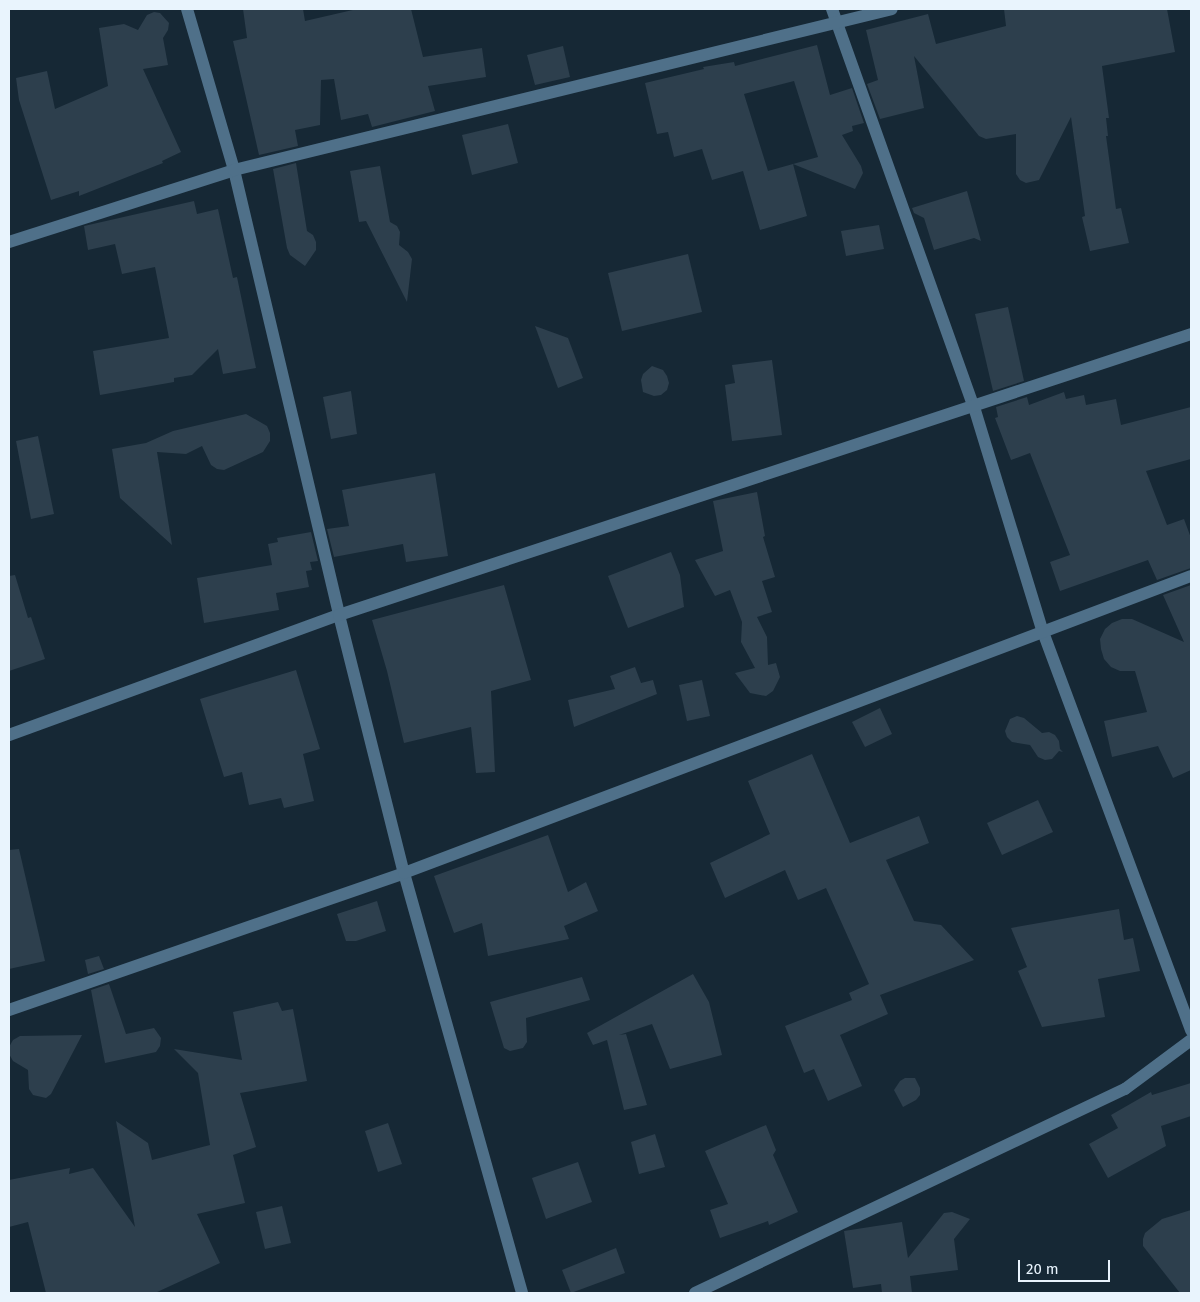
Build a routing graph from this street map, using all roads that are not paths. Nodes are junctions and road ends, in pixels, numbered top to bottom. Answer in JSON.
{"nodes":[{"id":1,"x":187,"y":9,"type":"edge"},
{"id":2,"x":832,"y":9,"type":"edge"},
{"id":3,"x":892,"y":9,"type":"edge"},
{"id":4,"x":837,"y":24,"type":"junction"},
{"id":5,"x":234,"y":170,"type":"junction"},
{"id":6,"x":9,"y":242,"type":"edge"},
{"id":7,"x":1191,"y":334,"type":"edge"},
{"id":8,"x":974,"y":407,"type":"junction"},
{"id":9,"x":1191,"y":576,"type":"edge"},
{"id":10,"x":339,"y":614,"type":"junction"},
{"id":11,"x":1043,"y":632,"type":"junction"},
{"id":12,"x":9,"y":735,"type":"edge"},
{"id":13,"x":404,"y":874,"type":"junction"},
{"id":14,"x":9,"y":1010,"type":"edge"},
{"id":15,"x":1191,"y":1030,"type":"edge"},
{"id":16,"x":1191,"y":1040,"type":"edge"},
{"id":17,"x":522,"y":1293,"type":"edge"},
{"id":18,"x":696,"y":1293,"type":"edge"}],
"edges":[{"from":1,"to":5,"type":"street"},
{"from":2,"to":4,"type":"street"},
{"from":3,"to":4,"type":"street"},
{"from":4,"to":5,"type":"street"},
{"from":4,"to":8,"type":"street"},
{"from":5,"to":6,"type":"street"},
{"from":5,"to":10,"type":"street"},
{"from":7,"to":8,"type":"street"},
{"from":8,"to":10,"type":"street"},
{"from":8,"to":11,"type":"street"},
{"from":9,"to":11,"type":"street"},
{"from":10,"to":12,"type":"street"},
{"from":10,"to":13,"type":"street"},
{"from":11,"to":13,"type":"street"},
{"from":11,"to":15,"type":"street"},
{"from":13,"to":14,"type":"street"},
{"from":13,"to":17,"type":"street"},
{"from":16,"to":18,"type":"street"}]}
